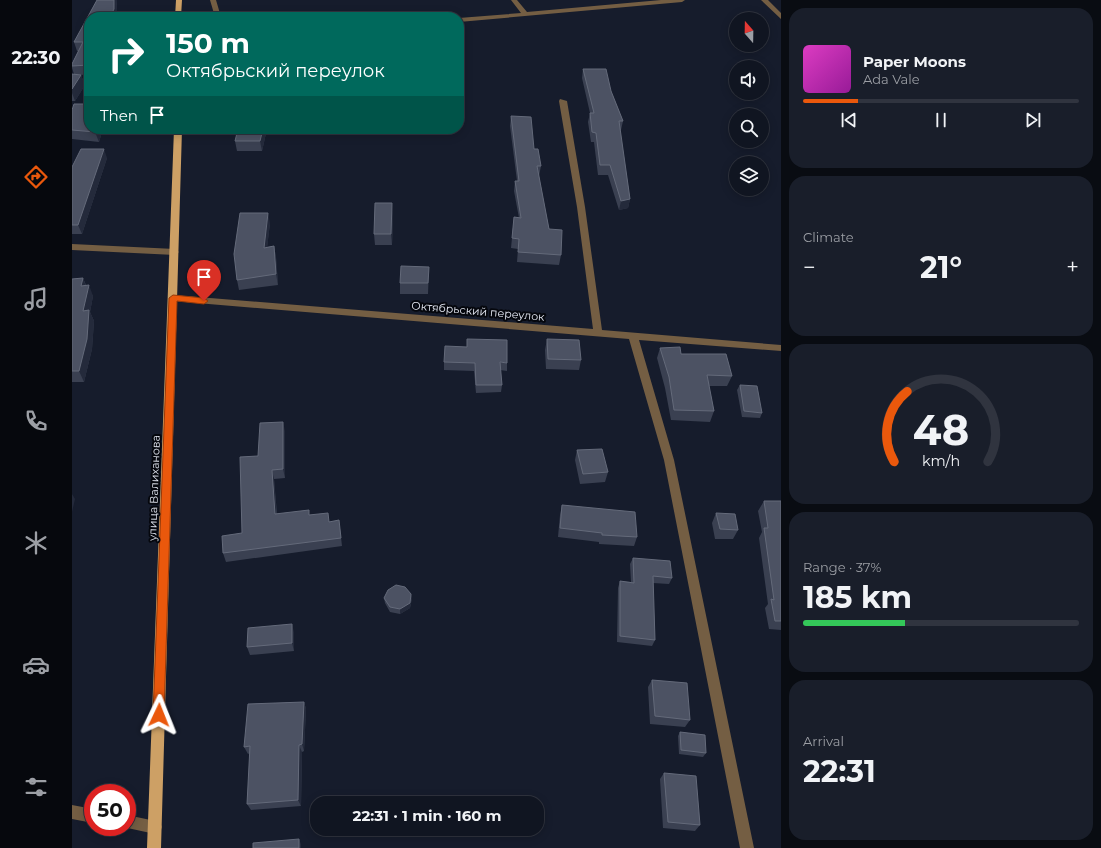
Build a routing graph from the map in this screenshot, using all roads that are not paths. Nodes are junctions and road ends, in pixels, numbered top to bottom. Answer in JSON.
{"nodes":[{"id":1,"x":179,"y":0,"type":"edge"},
{"id":2,"x":213,"y":0,"type":"edge"},
{"id":3,"x":514,"y":0,"type":"edge"},
{"id":4,"x":682,"y":0,"type":"edge"},
{"id":5,"x":764,"y":0,"type":"edge"},
{"id":6,"x":178,"y":12,"type":"edge"},
{"id":7,"x":217,"y":12,"type":"edge"},
{"id":8,"x":525,"y":14,"type":"junction"},
{"id":9,"x":781,"y":17,"type":"edge"},
{"id":10,"x":464,"y":20,"type":"edge"},
{"id":11,"x":563,"y":100,"type":"dead end"},
{"id":12,"x":178,"y":134,"type":"edge"},
{"id":13,"x":72,"y":246,"type":"edge"},
{"id":14,"x":175,"y":252,"type":"junction"},
{"id":15,"x":173,"y":298,"type":"junction"},
{"id":16,"x":598,"y":332,"type":"junction"},
{"id":17,"x":633,"y":335,"type":"junction"},
{"id":18,"x":781,"y":348,"type":"edge"},
{"id":19,"x":72,"y":812,"type":"edge"},
{"id":20,"x":84,"y":814,"type":"edge"},
{"id":21,"x":136,"y":824,"type":"edge"},
{"id":22,"x":155,"y":827,"type":"junction"},
{"id":23,"x":154,"y":848,"type":"edge"},
{"id":24,"x":747,"y":848,"type":"edge"}],
"edges":[{"from":1,"to":6,"type":"main road"},
{"from":2,"to":7,"type":"street"},
{"from":3,"to":8,"type":"street"},
{"from":4,"to":8,"type":"street"},
{"from":5,"to":9,"type":"street"},
{"from":8,"to":10,"type":"street"},
{"from":11,"to":16,"type":"street"},
{"from":12,"to":14,"type":"main road","name":"улица Валиханова"},
{"from":13,"to":14,"type":"street"},
{"from":14,"to":15,"type":"main road","name":"улица Валиханова"},
{"from":15,"to":16,"type":"street","name":"Октябрьский переулок"},
{"from":15,"to":22,"type":"main road","name":"улица Валиханова"},
{"from":16,"to":17,"type":"street","name":"Октябрьский переулок"},
{"from":17,"to":18,"type":"street","name":"Октябрьский переулок"},
{"from":17,"to":24,"type":"street"},
{"from":19,"to":20,"type":"street"},
{"from":21,"to":22,"type":"street"},
{"from":22,"to":23,"type":"main road","name":"улица Валиханова"}]}
